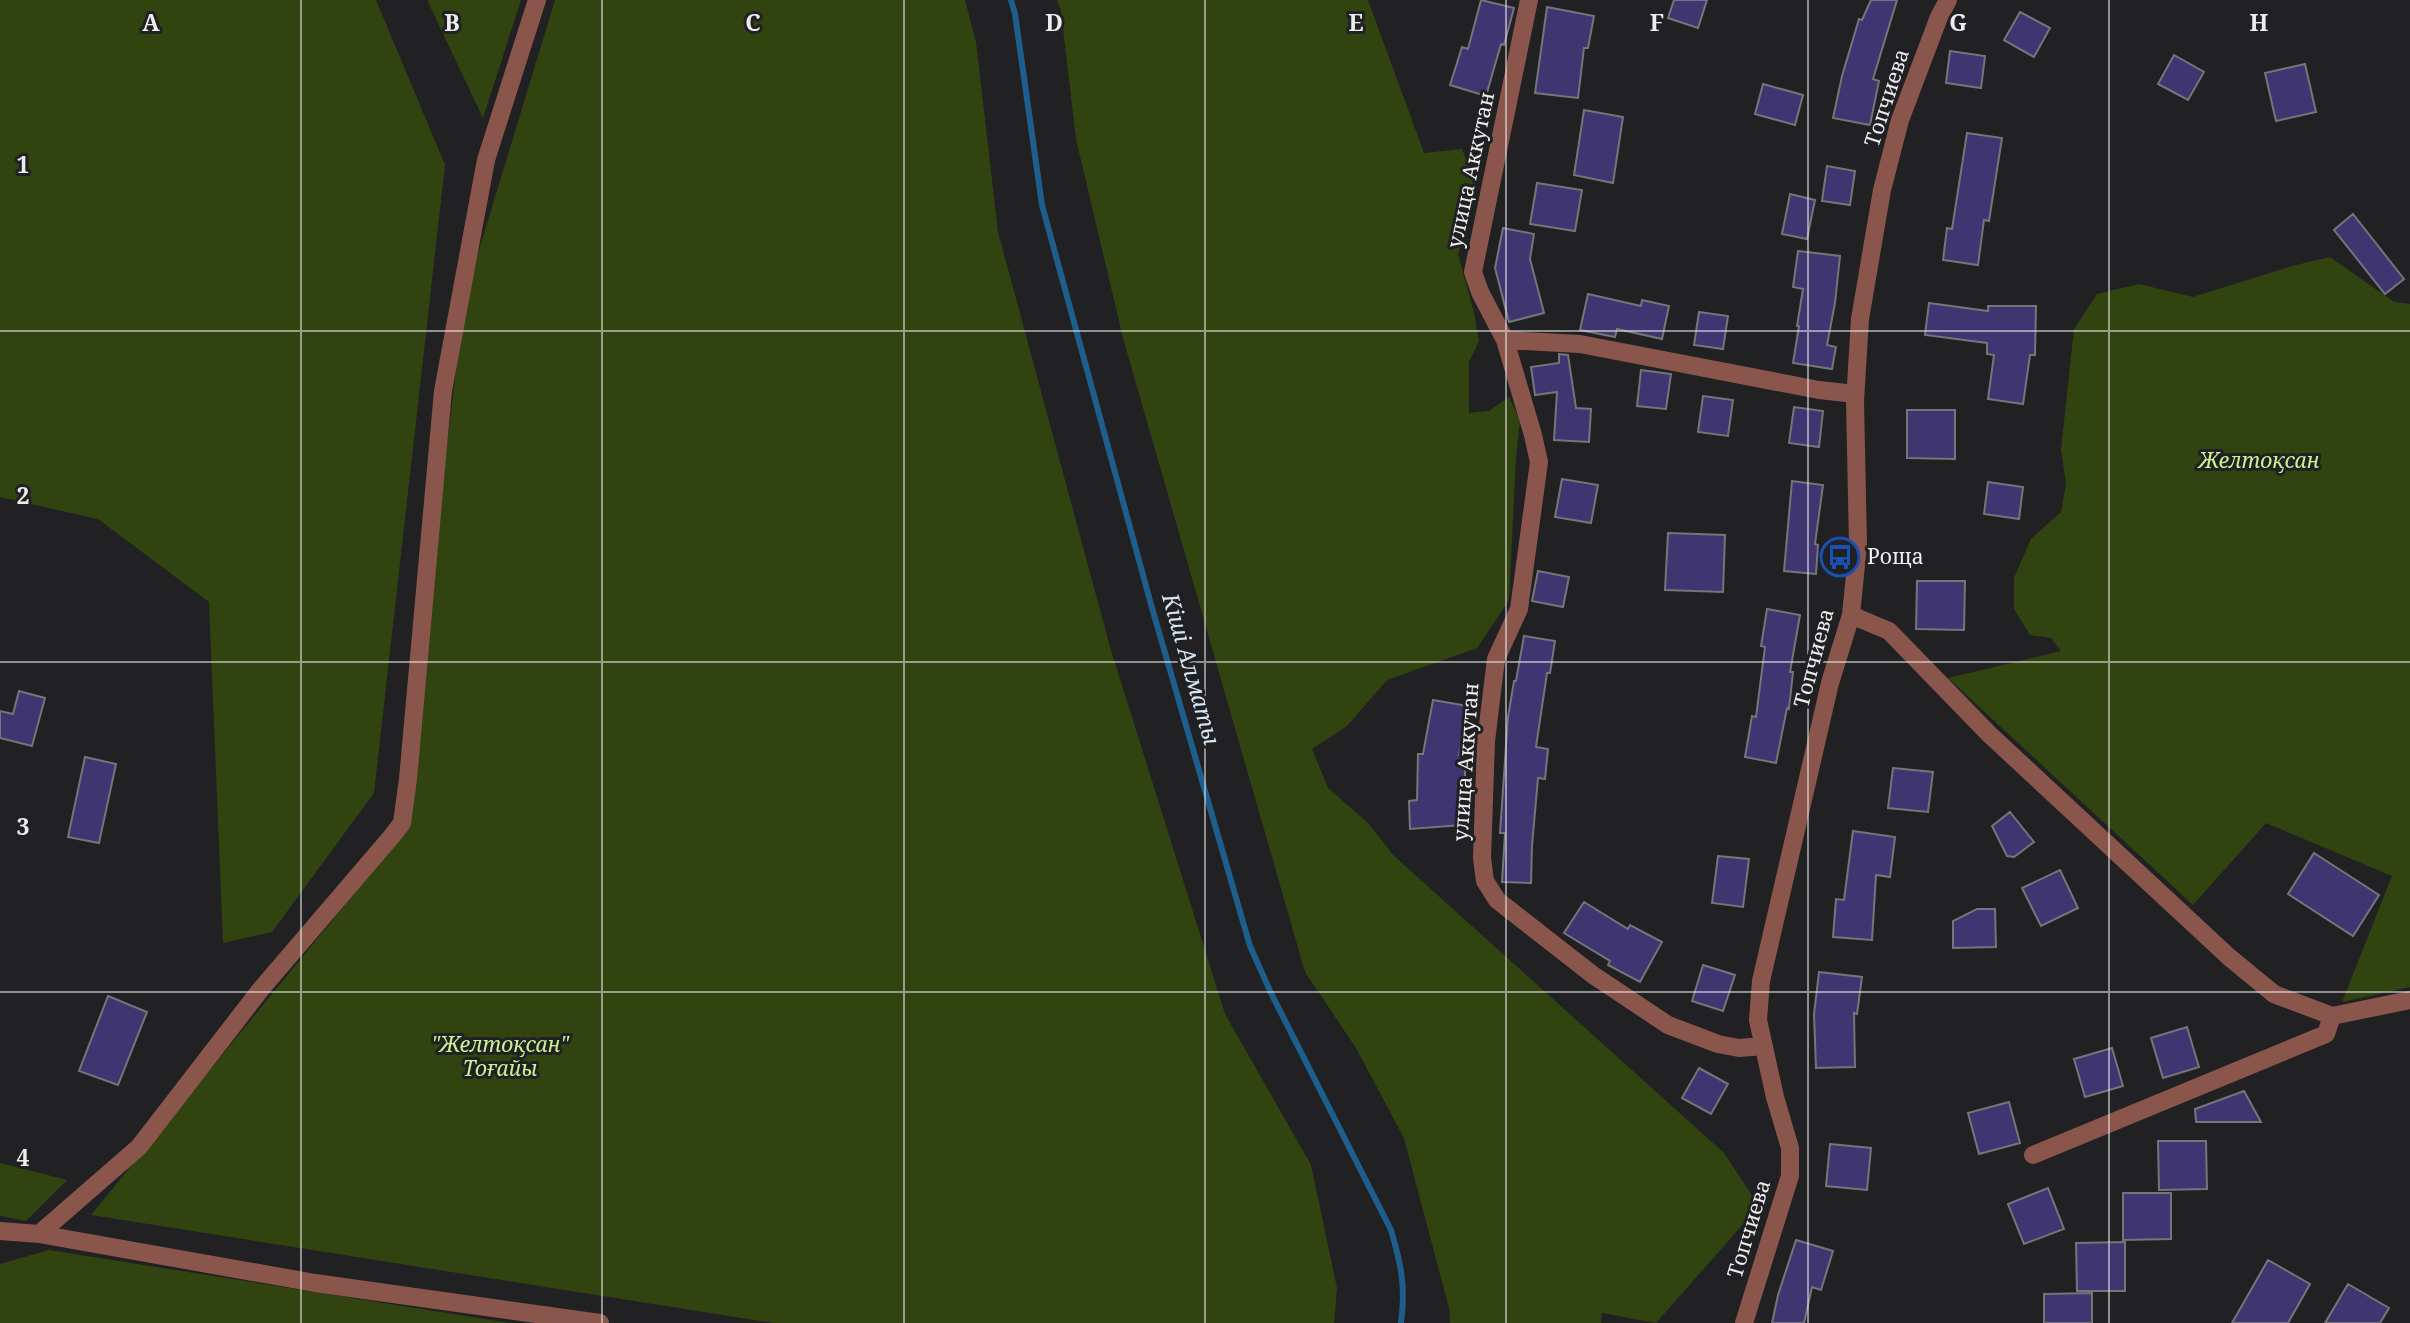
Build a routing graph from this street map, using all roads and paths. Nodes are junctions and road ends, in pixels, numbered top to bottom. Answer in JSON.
{"nodes":[{"id":1,"x":537,"y":0,"type":"edge"},
{"id":2,"x":1529,"y":0,"type":"edge"},
{"id":3,"x":1948,"y":0,"type":"edge"},
{"id":4,"x":1505,"y":340,"type":"junction"},
{"id":5,"x":1855,"y":394,"type":"junction"},
{"id":6,"x":1851,"y":615,"type":"junction"},
{"id":7,"x":2410,"y":1000,"type":"edge"},
{"id":8,"x":2332,"y":1016,"type":"junction"},
{"id":9,"x":1763,"y":1046,"type":"junction"},
{"id":10,"x":2033,"y":1155,"type":"dead end"},
{"id":11,"x":0,"y":1231,"type":"edge"},
{"id":12,"x":38,"y":1234,"type":"junction"},
{"id":13,"x":600,"y":1323,"type":"edge"},
{"id":14,"x":1744,"y":1323,"type":"edge"}],
"edges":[{"from":1,"to":12,"type":"street"},
{"from":2,"to":4,"type":"street","name":"улица Аккутан"},
{"from":3,"to":5,"type":"street","name":"Топчиева"},
{"from":4,"to":5,"type":"street"},
{"from":4,"to":9,"type":"street","name":"улица Аккутан"},
{"from":5,"to":6,"type":"street","name":"Топчиева"},
{"from":6,"to":8,"type":"street"},
{"from":6,"to":9,"type":"street","name":"Топчиева"},
{"from":7,"to":8,"type":"street"},
{"from":8,"to":10,"type":"street"},
{"from":9,"to":14,"type":"street","name":"Топчиева"},
{"from":11,"to":12,"type":"street"},
{"from":12,"to":13,"type":"street"}]}
